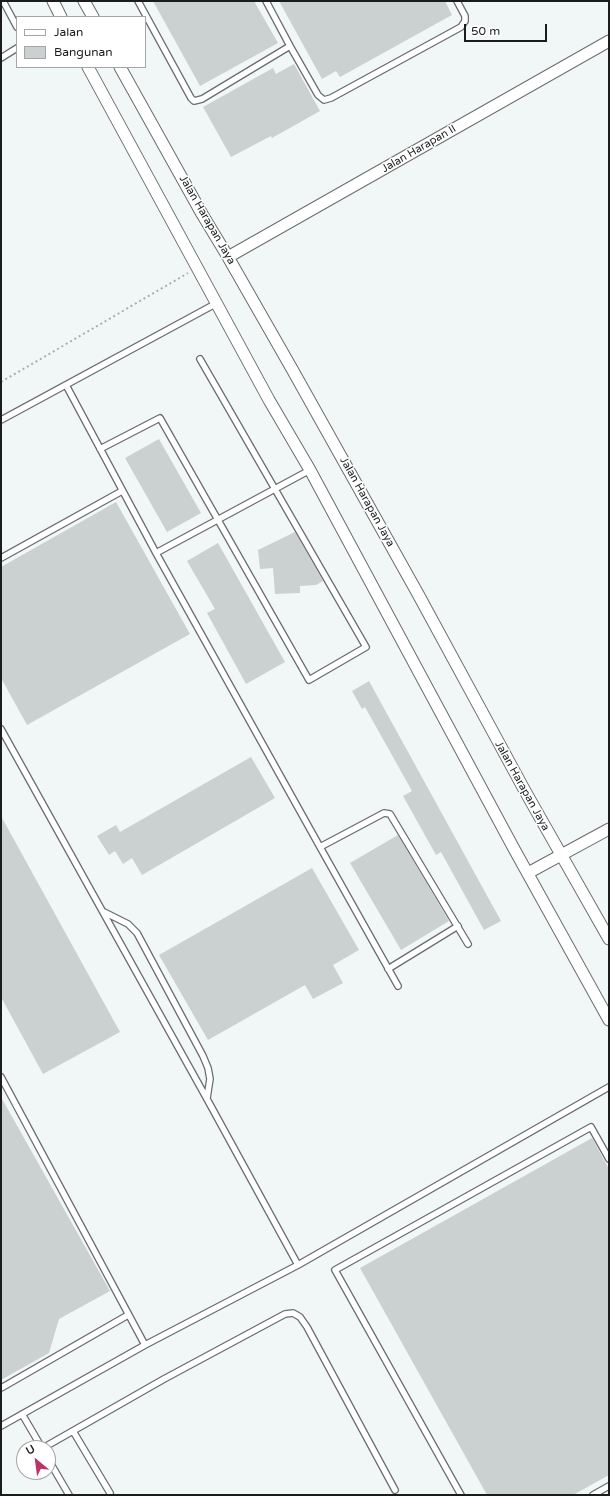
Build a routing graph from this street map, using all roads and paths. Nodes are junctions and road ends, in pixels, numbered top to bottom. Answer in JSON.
{"nodes":[{"id":1,"x":3,"y":1,"type":"edge"},
{"id":2,"x":53,"y":1,"type":"edge"},
{"id":3,"x":84,"y":1,"type":"edge"},
{"id":4,"x":138,"y":1,"type":"edge"},
{"id":5,"x":266,"y":1,"type":"edge"},
{"id":6,"x":457,"y":1,"type":"edge"},
{"id":7,"x":60,"y":16,"type":"edge"},
{"id":8,"x":92,"y":16,"type":"edge"},
{"id":9,"x":16,"y":25,"type":"edge"},
{"id":10,"x":609,"y":41,"type":"edge"},
{"id":11,"x":290,"y":46,"type":"junction"},
{"id":12,"x":16,"y":49,"type":"edge"},
{"id":13,"x":1,"y":58,"type":"edge"},
{"id":14,"x":89,"y":68,"type":"edge"},
{"id":15,"x":121,"y":68,"type":"edge"},
{"id":16,"x":228,"y":257,"type":"junction"},
{"id":17,"x":198,"y":268,"type":"junction"},
{"id":18,"x":217,"y":303,"type":"junction"},
{"id":19,"x":200,"y":359,"type":"dead end"},
{"id":20,"x":1,"y":382,"type":"edge"},
{"id":21,"x":66,"y":385,"type":"junction"},
{"id":22,"x":1,"y":420,"type":"edge"},
{"id":23,"x":100,"y":449,"type":"junction"},
{"id":24,"x":310,"y":470,"type":"junction"},
{"id":25,"x":274,"y":488,"type":"junction"},
{"id":26,"x":122,"y":490,"type":"junction"},
{"id":27,"x":218,"y":520,"type":"junction"},
{"id":28,"x":156,"y":553,"type":"junction"},
{"id":29,"x":1,"y":558,"type":"edge"},
{"id":30,"x":1,"y":729,"type":"edge"},
{"id":31,"x":609,"y":829,"type":"edge"},
{"id":32,"x":320,"y":847,"type":"junction"},
{"id":33,"x":561,"y":855,"type":"junction"},
{"id":34,"x":528,"y":873,"type":"junction"},
{"id":35,"x":103,"y":912,"type":"junction"},
{"id":36,"x":458,"y":926,"type":"junction"},
{"id":37,"x":609,"y":939,"type":"edge"},
{"id":38,"x":468,"y":944,"type":"dead end"},
{"id":39,"x":388,"y":969,"type":"junction"},
{"id":40,"x":398,"y":986,"type":"dead end"},
{"id":41,"x":609,"y":1020,"type":"edge"},
{"id":42,"x":1,"y":1078,"type":"edge"},
{"id":43,"x":609,"y":1087,"type":"edge"},
{"id":44,"x":207,"y":1099,"type":"junction"},
{"id":45,"x":609,"y":1159,"type":"edge"},
{"id":46,"x":298,"y":1265,"type":"junction"},
{"id":47,"x":128,"y":1314,"type":"junction"},
{"id":48,"x":145,"y":1345,"type":"junction"},
{"id":49,"x":1,"y":1388,"type":"edge"},
{"id":50,"x":22,"y":1414,"type":"junction"},
{"id":51,"x":1,"y":1426,"type":"edge"},
{"id":52,"x":73,"y":1431,"type":"junction"},
{"id":53,"x":37,"y":1440,"type":"edge"},
{"id":54,"x":56,"y":1440,"type":"edge"},
{"id":55,"x":56,"y":1473,"type":"edge"},
{"id":56,"x":609,"y":1486,"type":"edge"},
{"id":57,"x":395,"y":1490,"type":"dead end"},
{"id":58,"x":110,"y":1493,"type":"dead end"},
{"id":59,"x":69,"y":1495,"type":"edge"},
{"id":60,"x":461,"y":1495,"type":"edge"},
{"id":61,"x":593,"y":1495,"type":"edge"}],
"edges":[{"from":1,"to":9,"type":"lane"},
{"from":2,"to":7,"type":"street"},
{"from":3,"to":8,"type":"street"},
{"from":4,"to":11,"type":"lane"},
{"from":5,"to":11,"type":"lane"},
{"from":6,"to":11,"type":"lane"},
{"from":10,"to":16,"type":"street","name":"Jalan Harapan II"},
{"from":12,"to":13,"type":"lane"},
{"from":14,"to":17,"type":"street"},
{"from":15,"to":16,"type":"street","name":"Jalan Harapan Jaya"},
{"from":16,"to":33,"type":"street","name":"Jalan Harapan Jaya"},
{"from":17,"to":18,"type":"street"},
{"from":17,"to":20,"type":"path"},
{"from":18,"to":21,"type":"lane"},
{"from":18,"to":24,"type":"street"},
{"from":19,"to":25,"type":"lane"},
{"from":21,"to":22,"type":"lane"},
{"from":21,"to":23,"type":"lane"},
{"from":23,"to":26,"type":"lane"},
{"from":23,"to":27,"type":"lane"},
{"from":24,"to":25,"type":"lane"},
{"from":24,"to":34,"type":"street"},
{"from":25,"to":27,"type":"lane"},
{"from":25,"to":27,"type":"lane"},
{"from":26,"to":28,"type":"lane"},
{"from":26,"to":29,"type":"lane"},
{"from":27,"to":28,"type":"lane"},
{"from":28,"to":32,"type":"lane"},
{"from":30,"to":35,"type":"lane"},
{"from":31,"to":33,"type":"street"},
{"from":32,"to":36,"type":"lane"},
{"from":32,"to":39,"type":"lane"},
{"from":33,"to":34,"type":"street"},
{"from":33,"to":37,"type":"street","name":"Jalan Harapan Jaya"},
{"from":34,"to":41,"type":"street"},
{"from":35,"to":44,"type":"lane"},
{"from":35,"to":44,"type":"lane"},
{"from":36,"to":38,"type":"lane"},
{"from":36,"to":39,"type":"lane"},
{"from":39,"to":40,"type":"lane"},
{"from":42,"to":47,"type":"lane"},
{"from":43,"to":46,"type":"lane"},
{"from":44,"to":46,"type":"lane"},
{"from":45,"to":60,"type":"lane"},
{"from":46,"to":48,"type":"lane"},
{"from":47,"to":48,"type":"lane"},
{"from":47,"to":49,"type":"lane"},
{"from":48,"to":50,"type":"lane"},
{"from":50,"to":51,"type":"lane"},
{"from":50,"to":53,"type":"lane"},
{"from":52,"to":54,"type":"lane"},
{"from":52,"to":57,"type":"lane"},
{"from":52,"to":58,"type":"lane"},
{"from":55,"to":59,"type":"lane"},
{"from":56,"to":61,"type":"lane"}]}
